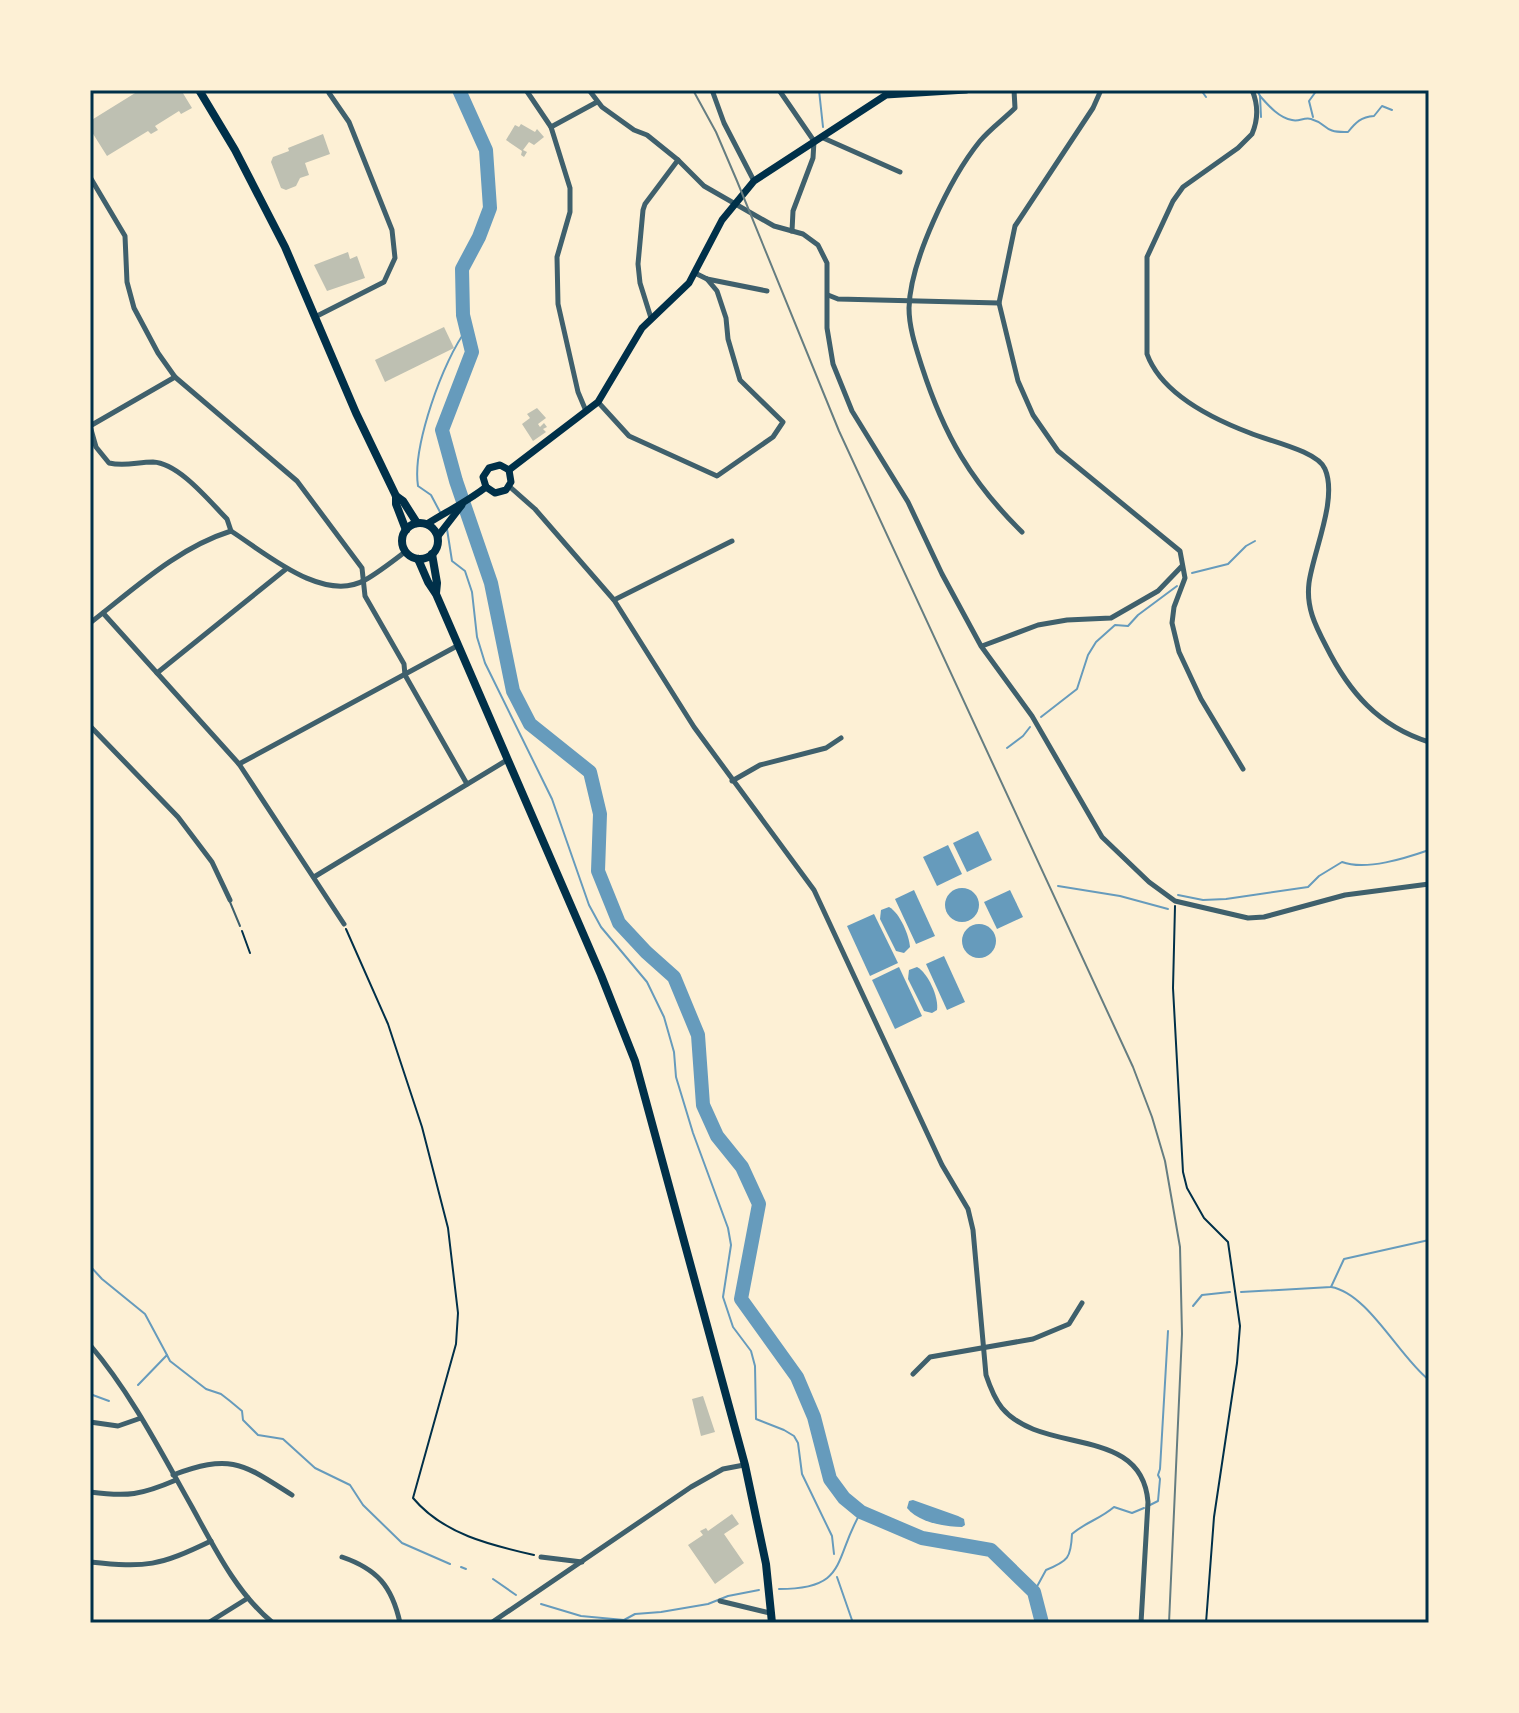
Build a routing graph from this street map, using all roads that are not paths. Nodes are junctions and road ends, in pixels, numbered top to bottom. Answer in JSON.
{"nodes":[{"id":1,"x":199,"y":90,"type":"edge"},
{"id":2,"x":526,"y":90,"type":"edge"},
{"id":3,"x":589,"y":90,"type":"edge"},
{"id":4,"x":712,"y":90,"type":"edge"},
{"id":5,"x":779,"y":90,"type":"edge"},
{"id":6,"x":965,"y":90,"type":"edge"},
{"id":7,"x":1014,"y":90,"type":"edge"},
{"id":8,"x":1101,"y":90,"type":"edge"},
{"id":9,"x":1252,"y":90,"type":"edge"},
{"id":10,"x":329,"y":93,"type":"dead end"},
{"id":11,"x":597,"y":102,"type":"junction"},
{"id":12,"x":551,"y":127,"type":"junction"},
{"id":13,"x":817,"y":139,"type":"junction"},
{"id":14,"x":678,"y":160,"type":"junction"},
{"id":15,"x":900,"y":172,"type":"dead end"},
{"id":16,"x":90,"y":177,"type":"edge"},
{"id":17,"x":754,"y":181,"type":"junction"},
{"id":18,"x":734,"y":203,"type":"junction"},
{"id":19,"x":792,"y":231,"type":"junction"},
{"id":20,"x":695,"y":273,"type":"junction"},
{"id":21,"x":707,"y":279,"type":"junction"},
{"id":22,"x":767,"y":291,"type":"dead end"},
{"id":23,"x":828,"y":295,"type":"junction"},
{"id":24,"x":910,"y":300,"type":"junction"},
{"id":25,"x":999,"y":303,"type":"junction"},
{"id":26,"x":315,"y":317,"type":"junction"},
{"id":27,"x":651,"y":318,"type":"junction"},
{"id":28,"x":175,"y":377,"type":"junction"},
{"id":29,"x":598,"y":402,"type":"junction"},
{"id":30,"x":586,"y":412,"type":"junction"},
{"id":31,"x":90,"y":426,"type":"edge"},
{"id":32,"x":509,"y":470,"type":"junction"},
{"id":33,"x":509,"y":486,"type":"junction"},
{"id":34,"x":486,"y":487,"type":"junction"},
{"id":35,"x":396,"y":496,"type":"junction"},
{"id":36,"x":462,"y":505,"type":"junction"},
{"id":37,"x":422,"y":524,"type":"junction"},
{"id":38,"x":406,"y":530,"type":"junction"},
{"id":39,"x":231,"y":531,"type":"junction"},
{"id":40,"x":1022,"y":532,"type":"dead end"},
{"id":41,"x":438,"y":536,"type":"junction"},
{"id":42,"x":732,"y":541,"type":"dead end"},
{"id":43,"x":406,"y":551,"type":"junction"},
{"id":44,"x":432,"y":554,"type":"junction"},
{"id":45,"x":418,"y":559,"type":"junction"},
{"id":46,"x":1182,"y":565,"type":"junction"},
{"id":47,"x":286,"y":569,"type":"junction"},
{"id":48,"x":364,"y":581,"type":"junction"},
{"id":49,"x":436,"y":594,"type":"junction"},
{"id":50,"x":614,"y":600,"type":"junction"},
{"id":51,"x":103,"y":613,"type":"junction"},
{"id":52,"x":90,"y":623,"type":"edge"},
{"id":53,"x":457,"y":646,"type":"junction"},
{"id":54,"x":981,"y":646,"type":"junction"},
{"id":55,"x":157,"y":673,"type":"junction"},
{"id":56,"x":405,"y":675,"type":"junction"},
{"id":57,"x":90,"y":726,"type":"edge"},
{"id":58,"x":841,"y":738,"type":"dead end"},
{"id":59,"x":1429,"y":742,"type":"edge"},
{"id":60,"x":507,"y":760,"type":"junction"},
{"id":61,"x":239,"y":764,"type":"junction"},
{"id":62,"x":1243,"y":769,"type":"dead end"},
{"id":63,"x":732,"y":781,"type":"junction"},
{"id":64,"x":467,"y":784,"type":"junction"},
{"id":65,"x":314,"y":877,"type":"junction"},
{"id":66,"x":1429,"y":884,"type":"edge"},
{"id":67,"x":230,"y":900,"type":"joint"},
{"id":68,"x":344,"y":924,"type":"road end"},
{"id":69,"x":240,"y":926,"type":"road end"},
{"id":70,"x":1082,"y":1303,"type":"dead end"},
{"id":71,"x":90,"y":1345,"type":"edge"},
{"id":72,"x":983,"y":1347,"type":"junction"},
{"id":73,"x":913,"y":1374,"type":"dead end"},
{"id":74,"x":141,"y":1418,"type":"junction"},
{"id":75,"x":90,"y":1422,"type":"edge"},
{"id":76,"x":745,"y":1465,"type":"junction"},
{"id":77,"x":175,"y":1477,"type":"junction"},
{"id":78,"x":90,"y":1492,"type":"edge"},
{"id":79,"x":292,"y":1495,"type":"dead end"},
{"id":80,"x":211,"y":1541,"type":"junction"},
{"id":81,"x":342,"y":1557,"type":"dead end"},
{"id":82,"x":541,"y":1557,"type":"road end"},
{"id":83,"x":90,"y":1562,"type":"edge"},
{"id":84,"x":583,"y":1562,"type":"junction"},
{"id":85,"x":248,"y":1598,"type":"junction"},
{"id":86,"x":720,"y":1601,"type":"dead end"},
{"id":87,"x":772,"y":1618,"type":"edge"},
{"id":88,"x":208,"y":1623,"type":"edge"},
{"id":89,"x":273,"y":1623,"type":"edge"},
{"id":90,"x":400,"y":1623,"type":"edge"},
{"id":91,"x":491,"y":1623,"type":"edge"},
{"id":92,"x":1141,"y":1623,"type":"edge"}],
"edges":[{"from":1,"to":26,"type":"main road"},
{"from":2,"to":12,"type":"street"},
{"from":3,"to":11,"type":"street"},
{"from":4,"to":17,"type":"street"},
{"from":5,"to":13,"type":"street"},
{"from":6,"to":13,"type":"main road"},
{"from":7,"to":24,"type":"street"},
{"from":8,"to":25,"type":"street"},
{"from":9,"to":59,"type":"street"},
{"from":10,"to":26,"type":"street"},
{"from":11,"to":12,"type":"street"},
{"from":11,"to":14,"type":"street"},
{"from":12,"to":30,"type":"street"},
{"from":13,"to":15,"type":"street"},
{"from":13,"to":17,"type":"main road"},
{"from":13,"to":19,"type":"street"},
{"from":14,"to":18,"type":"street"},
{"from":14,"to":27,"type":"street"},
{"from":16,"to":28,"type":"street"},
{"from":17,"to":18,"type":"main road"},
{"from":18,"to":19,"type":"street"},
{"from":18,"to":20,"type":"main road"},
{"from":19,"to":23,"type":"street"},
{"from":20,"to":21,"type":"street"},
{"from":20,"to":27,"type":"main road"},
{"from":21,"to":22,"type":"street"},
{"from":21,"to":29,"type":"street"},
{"from":23,"to":24,"type":"street"},
{"from":23,"to":54,"type":"street"},
{"from":24,"to":25,"type":"street"},
{"from":24,"to":40,"type":"street"},
{"from":25,"to":46,"type":"street"},
{"from":26,"to":35,"type":"main road"},
{"from":27,"to":29,"type":"main road"},
{"from":28,"to":31,"type":"street"},
{"from":28,"to":48,"type":"street"},
{"from":29,"to":30,"type":"main road"},
{"from":30,"to":32,"type":"main road"},
{"from":31,"to":39,"type":"street"},
{"from":32,"to":33,"type":"main road"},
{"from":32,"to":34,"type":"main road"},
{"from":33,"to":34,"type":"main road"},
{"from":33,"to":50,"type":"street"},
{"from":34,"to":36,"type":"main road"},
{"from":35,"to":37,"type":"main road"},
{"from":35,"to":38,"type":"main road"},
{"from":36,"to":37,"type":"main road"},
{"from":36,"to":41,"type":"main road"},
{"from":37,"to":38,"type":"main road"},
{"from":37,"to":41,"type":"main road"},
{"from":38,"to":43,"type":"main road"},
{"from":39,"to":47,"type":"street"},
{"from":39,"to":51,"type":"street"},
{"from":41,"to":44,"type":"main road"},
{"from":42,"to":50,"type":"street"},
{"from":43,"to":45,"type":"main road"},
{"from":43,"to":48,"type":"street"},
{"from":44,"to":45,"type":"main road"},
{"from":44,"to":49,"type":"main road"},
{"from":45,"to":49,"type":"main road"},
{"from":46,"to":54,"type":"street"},
{"from":46,"to":62,"type":"street"},
{"from":47,"to":48,"type":"street"},
{"from":47,"to":55,"type":"street"},
{"from":48,"to":56,"type":"street"},
{"from":49,"to":53,"type":"main road"},
{"from":50,"to":63,"type":"street"},
{"from":51,"to":52,"type":"street"},
{"from":51,"to":55,"type":"street"},
{"from":53,"to":56,"type":"street"},
{"from":53,"to":60,"type":"main road"},
{"from":54,"to":66,"type":"street"},
{"from":55,"to":61,"type":"street"},
{"from":56,"to":61,"type":"street"},
{"from":56,"to":64,"type":"street"},
{"from":57,"to":67,"type":"street"},
{"from":58,"to":63,"type":"street"},
{"from":60,"to":64,"type":"street"},
{"from":60,"to":76,"type":"main road"},
{"from":61,"to":65,"type":"street"},
{"from":63,"to":72,"type":"street"},
{"from":64,"to":65,"type":"street"},
{"from":65,"to":68,"type":"street"},
{"from":67,"to":69,"type":"lane"},
{"from":70,"to":72,"type":"street"},
{"from":71,"to":74,"type":"street"},
{"from":72,"to":73,"type":"street"},
{"from":72,"to":92,"type":"street"},
{"from":74,"to":75,"type":"street"},
{"from":74,"to":77,"type":"street"},
{"from":76,"to":84,"type":"street"},
{"from":76,"to":87,"type":"main road"},
{"from":77,"to":78,"type":"street"},
{"from":77,"to":79,"type":"street"},
{"from":77,"to":80,"type":"street"},
{"from":80,"to":83,"type":"street"},
{"from":80,"to":85,"type":"street"},
{"from":81,"to":90,"type":"street"},
{"from":82,"to":84,"type":"street"},
{"from":84,"to":91,"type":"street"},
{"from":85,"to":88,"type":"street"},
{"from":85,"to":89,"type":"street"},
{"from":86,"to":87,"type":"street"}]}
